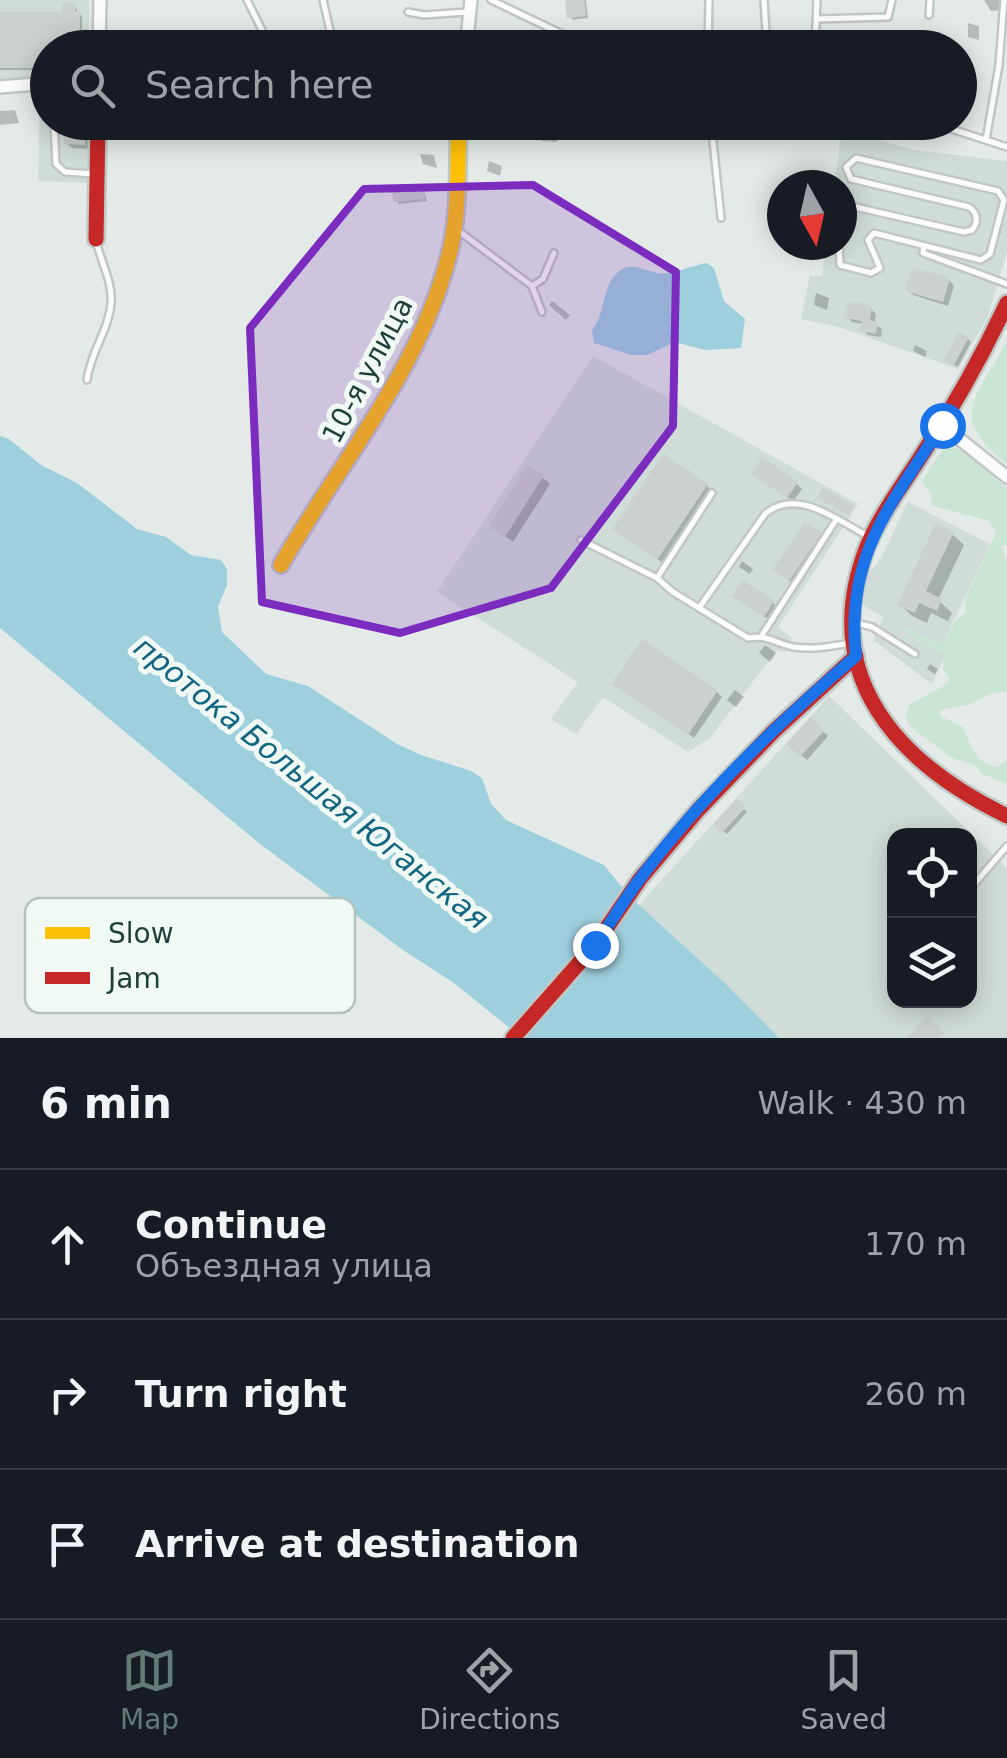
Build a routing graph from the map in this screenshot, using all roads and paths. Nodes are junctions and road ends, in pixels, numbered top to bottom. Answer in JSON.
{"nodes":[{"id":1,"x":100,"y":0,"type":"edge"},
{"id":2,"x":246,"y":0,"type":"edge"},
{"id":3,"x":323,"y":0,"type":"edge"},
{"id":4,"x":490,"y":0,"type":"edge"},
{"id":5,"x":709,"y":0,"type":"edge"},
{"id":6,"x":764,"y":0,"type":"edge"},
{"id":7,"x":817,"y":0,"type":"edge"},
{"id":8,"x":892,"y":0,"type":"edge"},
{"id":9,"x":930,"y":0,"type":"edge"},
{"id":10,"x":1004,"y":0,"type":"edge"},
{"id":11,"x":470,"y":6,"type":"edge"},
{"id":12,"x":408,"y":12,"type":"dead end"},
{"id":13,"x":929,"y":14,"type":"dead end"},
{"id":14,"x":817,"y":19,"type":"junction"},
{"id":15,"x":99,"y":30,"type":"edge"},
{"id":16,"x":262,"y":30,"type":"edge"},
{"id":17,"x":330,"y":30,"type":"edge"},
{"id":18,"x":549,"y":30,"type":"edge"},
{"id":19,"x":708,"y":30,"type":"edge"},
{"id":20,"x":766,"y":30,"type":"edge"},
{"id":21,"x":816,"y":30,"type":"edge"},
{"id":22,"x":30,"y":84,"type":"edge"},
{"id":23,"x":0,"y":87,"type":"edge"},
{"id":24,"x":977,"y":137,"type":"edge"},
{"id":25,"x":55,"y":140,"type":"edge"},
{"id":26,"x":98,"y":140,"type":"edge"},
{"id":27,"x":457,"y":140,"type":"edge"},
{"id":28,"x":712,"y":140,"type":"edge"},
{"id":29,"x":986,"y":140,"type":"junction"},
{"id":30,"x":1007,"y":147,"type":"edge"},
{"id":31,"x":847,"y":170,"type":"edge"},
{"id":32,"x":97,"y":174,"type":"junction"},
{"id":33,"x":857,"y":180,"type":"edge"},
{"id":34,"x":857,"y":207,"type":"edge"},
{"id":35,"x":721,"y":218,"type":"dead end"},
{"id":36,"x":454,"y":229,"type":"junction"},
{"id":37,"x":96,"y":239,"type":"joint"},
{"id":38,"x":924,"y":246,"type":"junction"},
{"id":39,"x":554,"y":252,"type":"dead end"},
{"id":40,"x":840,"y":260,"type":"edge"},
{"id":41,"x":1007,"y":284,"type":"edge"},
{"id":42,"x":532,"y":286,"type":"junction"},
{"id":43,"x":1007,"y":304,"type":"edge"},
{"id":44,"x":542,"y":312,"type":"dead end"},
{"id":45,"x":87,"y":380,"type":"dead end"},
{"id":46,"x":942,"y":425,"type":"junction"},
{"id":47,"x":1007,"y":477,"type":"edge"},
{"id":48,"x":712,"y":494,"type":"dead end"},
{"id":49,"x":836,"y":520,"type":"junction"},
{"id":50,"x":872,"y":538,"type":"junction"},
{"id":51,"x":580,"y":540,"type":"dead end"},
{"id":52,"x":281,"y":565,"type":"dead end"},
{"id":53,"x":657,"y":578,"type":"junction"},
{"id":54,"x":699,"y":608,"type":"junction"},
{"id":55,"x":853,"y":623,"type":"junction"},
{"id":56,"x":762,"y":634,"type":"junction"},
{"id":57,"x":855,"y":649,"type":"junction"},
{"id":58,"x":915,"y":654,"type":"dead end"},
{"id":59,"x":1007,"y":816,"type":"edge"},
{"id":60,"x":1007,"y":846,"type":"edge"},
{"id":61,"x":977,"y":881,"type":"edge"},
{"id":62,"x":515,"y":1036,"type":"edge"}],
"edges":[{"from":1,"to":15,"type":"street"},
{"from":2,"to":16,"type":"lane"},
{"from":3,"to":17,"type":"lane"},
{"from":4,"to":18,"type":"lane"},
{"from":5,"to":19,"type":"lane"},
{"from":6,"to":20,"type":"lane"},
{"from":7,"to":14,"type":"lane"},
{"from":8,"to":14,"type":"lane"},
{"from":9,"to":13,"type":"lane"},
{"from":10,"to":29,"type":"lane"},
{"from":11,"to":12,"type":"lane"},
{"from":14,"to":21,"type":"lane"},
{"from":22,"to":23,"type":"street"},
{"from":24,"to":29,"type":"lane"},
{"from":25,"to":32,"type":"lane"},
{"from":26,"to":32,"type":"street"},
{"from":27,"to":36,"type":"street","name":"10-я улица"},
{"from":28,"to":35,"type":"lane"},
{"from":29,"to":30,"type":"lane"},
{"from":31,"to":38,"type":"lane"},
{"from":32,"to":37,"type":"street"},
{"from":33,"to":34,"type":"lane"},
{"from":36,"to":42,"type":"lane"},
{"from":36,"to":52,"type":"street","name":"10-я улица"},
{"from":37,"to":45,"type":"lane"},
{"from":38,"to":40,"type":"lane"},
{"from":38,"to":41,"type":"lane"},
{"from":39,"to":42,"type":"lane"},
{"from":42,"to":44,"type":"lane"},
{"from":43,"to":46,"type":"street"},
{"from":46,"to":47,"type":"street"},
{"from":46,"to":50,"type":"street"},
{"from":48,"to":53,"type":"lane"},
{"from":49,"to":50,"type":"lane"},
{"from":49,"to":54,"type":"lane"},
{"from":49,"to":56,"type":"lane"},
{"from":50,"to":55,"type":"street"},
{"from":51,"to":53,"type":"lane"},
{"from":53,"to":54,"type":"lane"},
{"from":54,"to":56,"type":"lane"},
{"from":55,"to":57,"type":"street"},
{"from":55,"to":58,"type":"lane"},
{"from":56,"to":57,"type":"lane"},
{"from":57,"to":59,"type":"street"},
{"from":57,"to":62,"type":"street"},
{"from":60,"to":61,"type":"lane"}]}
